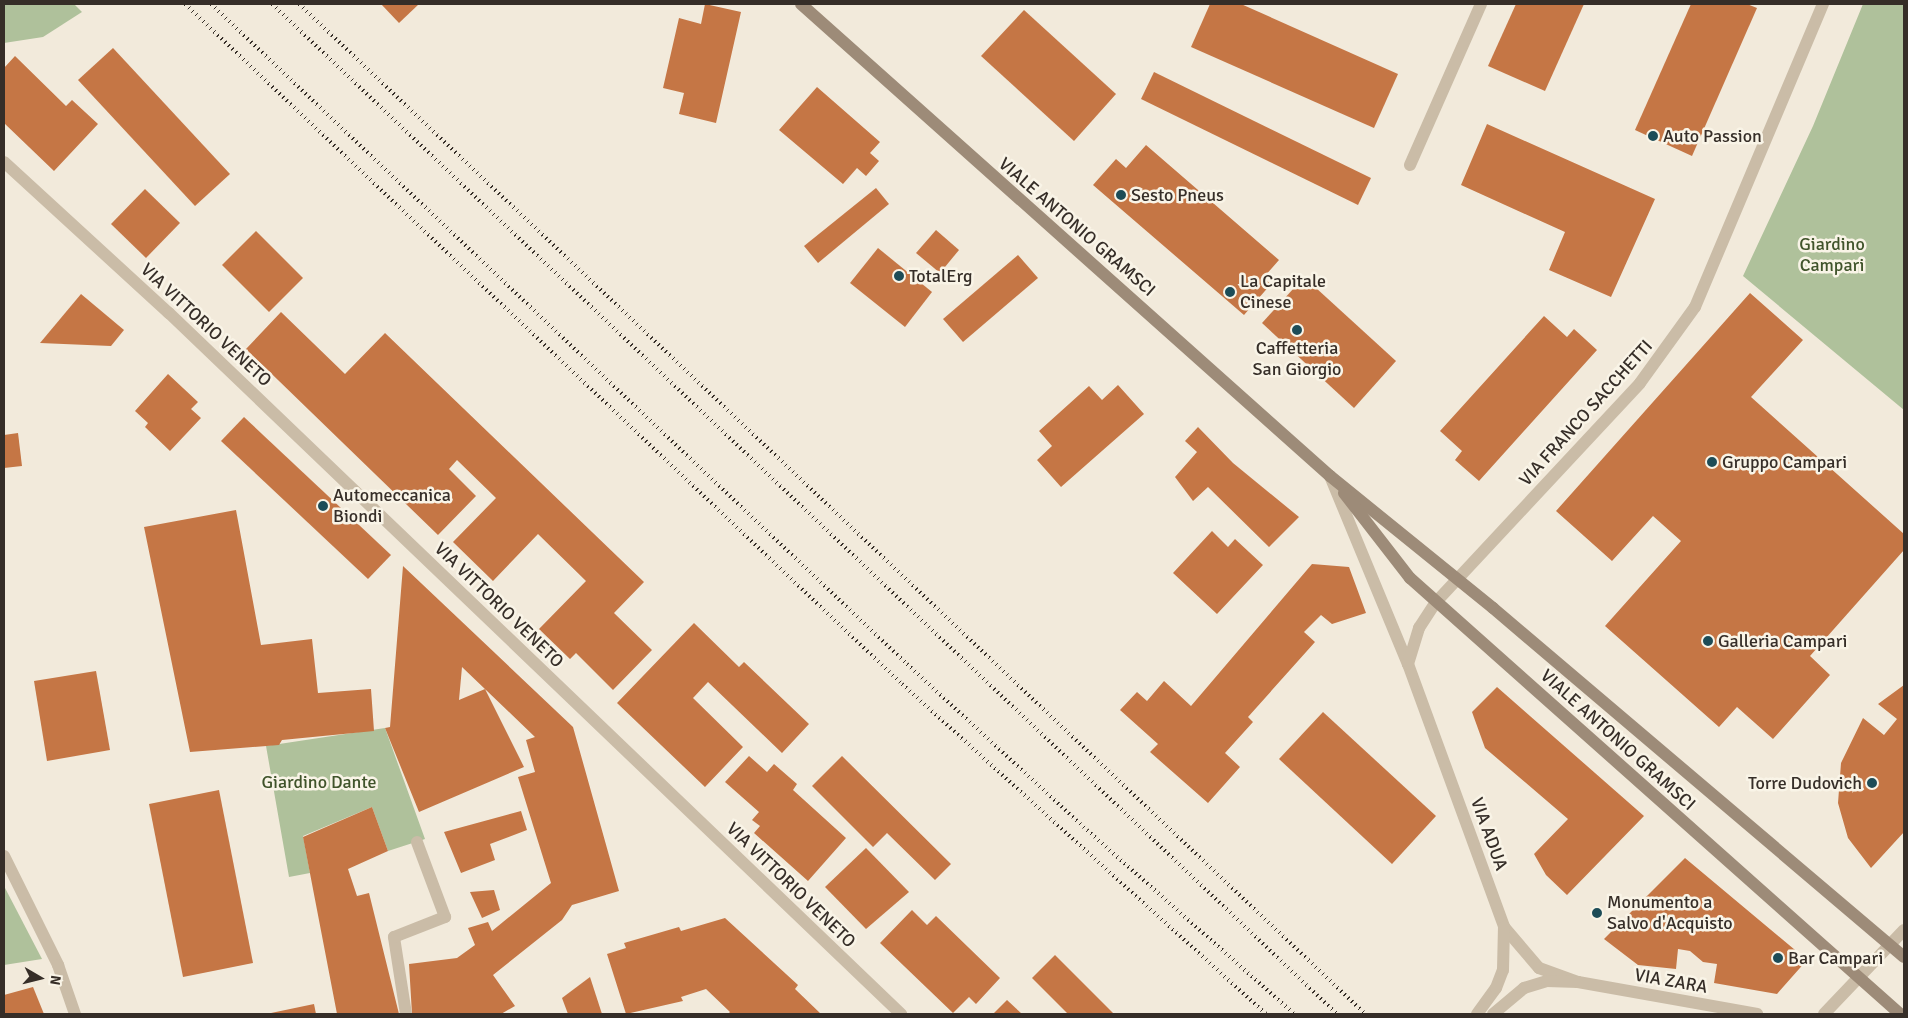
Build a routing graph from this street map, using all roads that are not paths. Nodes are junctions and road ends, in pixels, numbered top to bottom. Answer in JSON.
{"nodes":[{"id":1,"x":801,"y":4,"type":"edge"},
{"id":2,"x":1481,"y":4,"type":"edge"},
{"id":3,"x":1823,"y":4,"type":"edge"},
{"id":4,"x":4,"y":162,"type":"edge"},
{"id":5,"x":1410,"y":165,"type":"dead end"},
{"id":6,"x":1330,"y":476,"type":"junction"},
{"id":7,"x":1459,"y":579,"type":"junction"},
{"id":8,"x":1436,"y":602,"type":"junction"},
{"id":9,"x":1408,"y":664,"type":"junction"},
{"id":10,"x":416,"y":842,"type":"dead end"},
{"id":11,"x":4,"y":856,"type":"edge"},
{"id":12,"x":1504,"y":927,"type":"junction"},
{"id":13,"x":1904,"y":930,"type":"edge"},
{"id":14,"x":1891,"y":945,"type":"junction"},
{"id":15,"x":1904,"y":958,"type":"edge"},
{"id":16,"x":1861,"y":978,"type":"junction"},
{"id":17,"x":1578,"y":982,"type":"junction"},
{"id":18,"x":76,"y":1014,"type":"edge"},
{"id":19,"x":406,"y":1014,"type":"edge"},
{"id":20,"x":900,"y":1014,"type":"edge"},
{"id":21,"x":1477,"y":1014,"type":"edge"},
{"id":22,"x":1493,"y":1014,"type":"edge"},
{"id":23,"x":1757,"y":1014,"type":"edge"},
{"id":24,"x":1824,"y":1014,"type":"edge"},
{"id":25,"x":1900,"y":1014,"type":"edge"}],
"edges":[{"from":1,"to":6,"type":"main road","name":"VIALE ANTONIO GRAMSCI"},
{"from":2,"to":5,"type":"street"},
{"from":3,"to":7,"type":"street","name":"VIA FRANCO SACCHETTI"},
{"from":4,"to":20,"type":"street","name":"VIA VITTORIO VENETO"},
{"from":6,"to":7,"type":"main road","name":"VIALE ANTONIO GRAMSCI"},
{"from":6,"to":8,"type":"main road","name":"VIALE ANTONIO GRAMSCI"},
{"from":6,"to":9,"type":"street","name":"VIA ADUA"},
{"from":7,"to":8,"type":"street","name":"VIA FRANCO SACCHETTI"},
{"from":7,"to":14,"type":"main road","name":"VIALE ANTONIO GRAMSCI"},
{"from":8,"to":9,"type":"street"},
{"from":8,"to":16,"type":"main road","name":"VIALE ANTONIO GRAMSCI"},
{"from":9,"to":12,"type":"street","name":"VIA ADUA"},
{"from":10,"to":19,"type":"street"},
{"from":11,"to":18,"type":"street"},
{"from":12,"to":17,"type":"street","name":"VIA ADUA"},
{"from":12,"to":21,"type":"street"},
{"from":13,"to":14,"type":"street"},
{"from":14,"to":15,"type":"main road","name":"VIALE ANTONIO GRAMSCI"},
{"from":14,"to":16,"type":"street"},
{"from":16,"to":24,"type":"street"},
{"from":16,"to":25,"type":"main road","name":"VIALE ANTONIO GRAMSCI"},
{"from":17,"to":22,"type":"street"},
{"from":17,"to":23,"type":"street","name":"VIA ZARA"}]}
